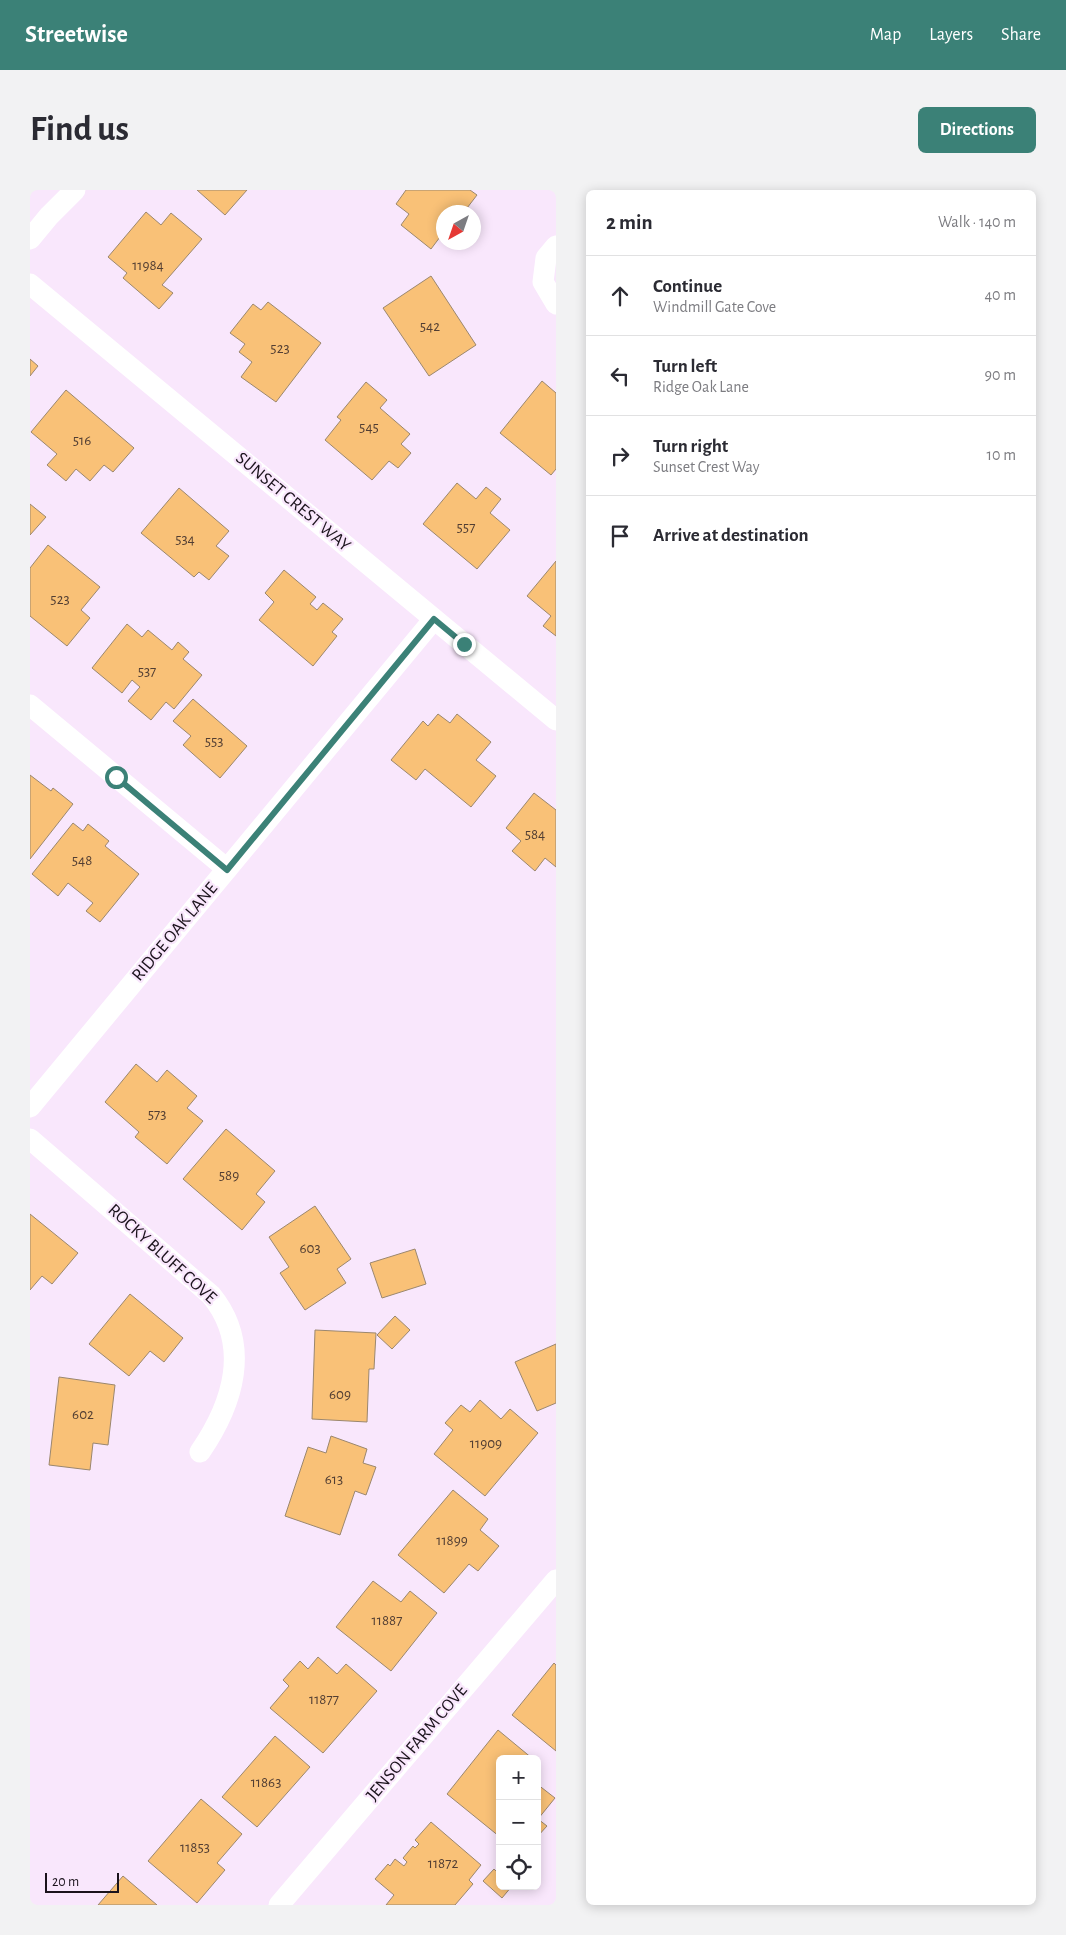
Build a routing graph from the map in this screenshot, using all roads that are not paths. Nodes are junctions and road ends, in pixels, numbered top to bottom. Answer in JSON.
{"nodes":[{"id":1,"x":75,"y":190,"type":"edge"},
{"id":2,"x":31,"y":238,"type":"edge"},
{"id":3,"x":556,"y":246,"type":"edge"},
{"id":4,"x":30,"y":284,"type":"edge"},
{"id":5,"x":556,"y":304,"type":"edge"},
{"id":6,"x":434,"y":619,"type":"junction"},
{"id":7,"x":30,"y":704,"type":"edge"},
{"id":8,"x":556,"y":720,"type":"edge"},
{"id":9,"x":227,"y":870,"type":"junction"},
{"id":10,"x":30,"y":1107,"type":"edge"},
{"id":11,"x":30,"y":1139,"type":"edge"},
{"id":12,"x":200,"y":1452,"type":"dead end"},
{"id":13,"x":556,"y":1580,"type":"edge"},
{"id":14,"x":279,"y":1905,"type":"edge"}],
"edges":[{"from":1,"to":2,"type":"street"},
{"from":3,"to":5,"type":"street"},
{"from":4,"to":6,"type":"street","name":"SUNSET CREST WAY"},
{"from":6,"to":8,"type":"street","name":"SUNSET CREST WAY"},
{"from":6,"to":9,"type":"street","name":"RIDGE OAK LANE"},
{"from":7,"to":9,"type":"street"},
{"from":9,"to":10,"type":"street","name":"RIDGE OAK LANE"},
{"from":11,"to":12,"type":"street","name":"ROCKY BLUFF COVE"},
{"from":13,"to":14,"type":"street","name":"JENSON FARM COVE"}]}
